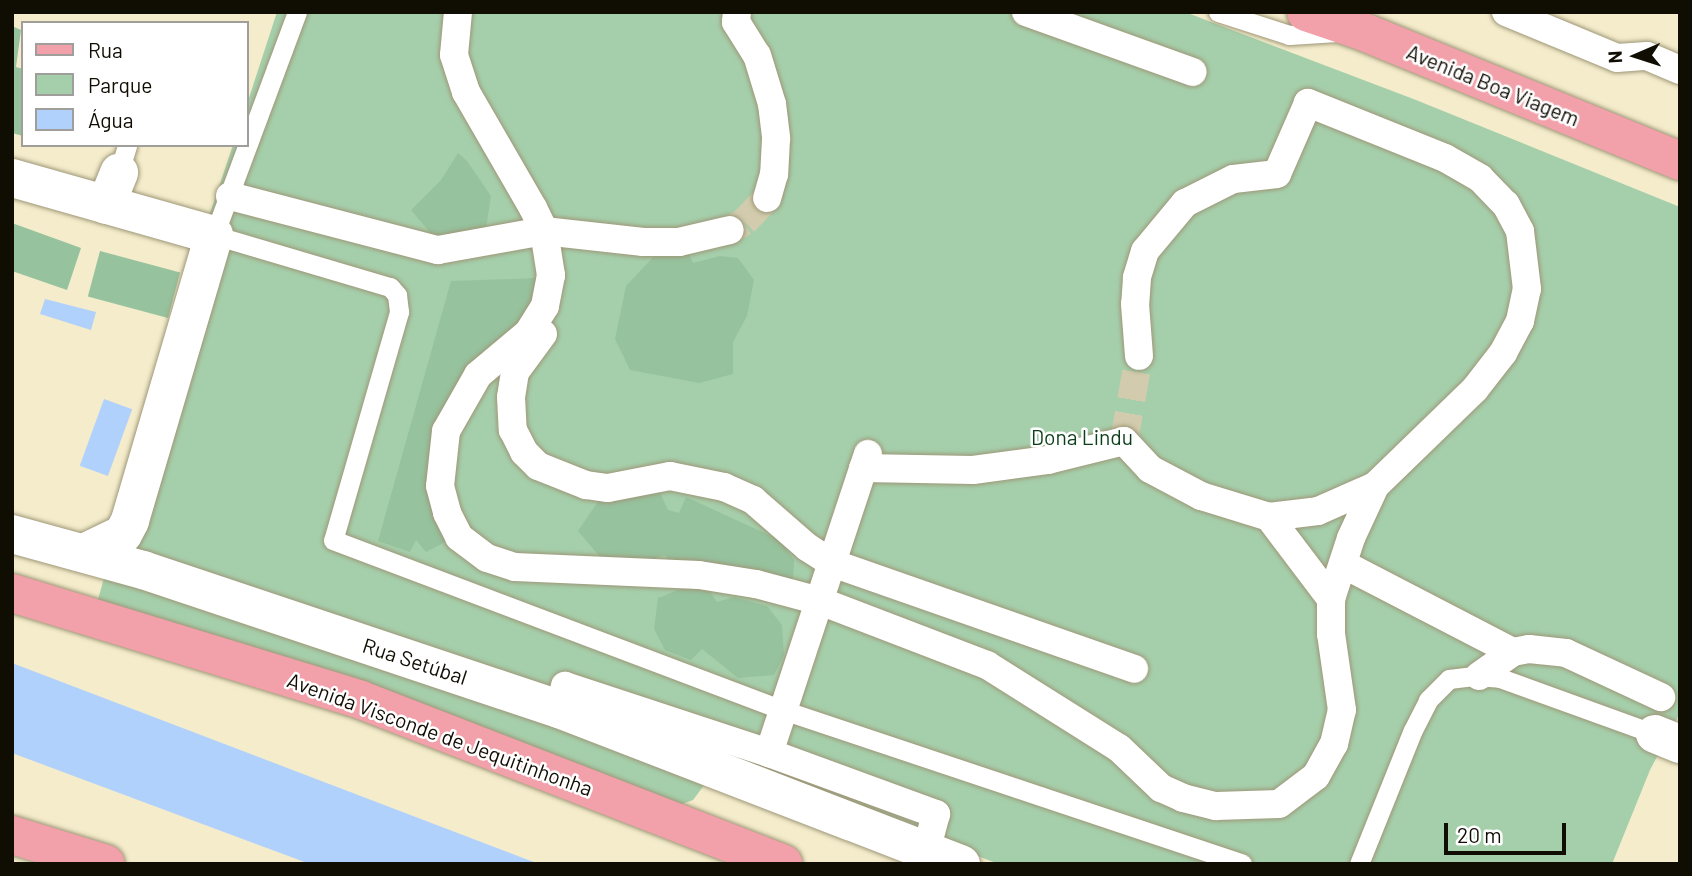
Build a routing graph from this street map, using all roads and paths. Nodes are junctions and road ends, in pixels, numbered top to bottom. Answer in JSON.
{"nodes":[{"id":1,"x":297,"y":12,"type":"edge"},
{"id":2,"x":458,"y":12,"type":"edge"},
{"id":3,"x":737,"y":12,"type":"edge"},
{"id":4,"x":1026,"y":12,"type":"edge"},
{"id":5,"x":1218,"y":12,"type":"edge"},
{"id":6,"x":1306,"y":12,"type":"edge"},
{"id":7,"x":1506,"y":12,"type":"edge"},
{"id":8,"x":1359,"y":30,"type":"junction"},
{"id":9,"x":1680,"y":69,"type":"edge"},
{"id":10,"x":1193,"y":72,"type":"dead end"},
{"id":11,"x":248,"y":146,"type":"edge"},
{"id":12,"x":248,"y":147,"type":"edge"},
{"id":13,"x":1680,"y":161,"type":"edge"},
{"id":14,"x":117,"y":174,"type":"edge"},
{"id":15,"x":12,"y":178,"type":"edge"},
{"id":16,"x":230,"y":195,"type":"junction"},
{"id":17,"x":767,"y":198,"type":"tunnel mouth"},
{"id":18,"x":730,"y":230,"type":"tunnel mouth"},
{"id":19,"x":549,"y":231,"type":"junction"},
{"id":20,"x":214,"y":235,"type":"junction"},
{"id":21,"x":1139,"y":356,"type":"tunnel mouth"},
{"id":22,"x":1375,"y":486,"type":"junction"},
{"id":23,"x":1269,"y":517,"type":"junction"},
{"id":24,"x":130,"y":521,"type":"junction"},
{"id":25,"x":12,"y":534,"type":"edge"},
{"id":26,"x":86,"y":552,"type":"junction"},
{"id":27,"x":832,"y":563,"type":"junction"},
{"id":28,"x":1343,"y":564,"type":"junction"},
{"id":29,"x":144,"y":570,"type":"junction"},
{"id":30,"x":12,"y":593,"type":"edge"},
{"id":31,"x":1331,"y":599,"type":"junction"},
{"id":32,"x":820,"y":601,"type":"junction"},
{"id":33,"x":1513,"y":652,"type":"junction"},
{"id":34,"x":1134,"y":669,"type":"dead end"},
{"id":35,"x":1479,"y":676,"type":"junction"},
{"id":36,"x":1661,"y":697,"type":"dead end"},
{"id":37,"x":559,"y":709,"type":"junction"},
{"id":38,"x":783,"y":710,"type":"junction"},
{"id":39,"x":1668,"y":739,"type":"edge"},
{"id":40,"x":769,"y":753,"type":"junction"},
{"id":41,"x":12,"y":835,"type":"edge"},
{"id":42,"x":926,"y":851,"type":"junction"},
{"id":43,"x":106,"y":864,"type":"edge"},
{"id":44,"x":783,"y":864,"type":"edge"},
{"id":45,"x":961,"y":864,"type":"edge"},
{"id":46,"x":1242,"y":864,"type":"edge"},
{"id":47,"x":1359,"y":864,"type":"edge"}],
"edges":[{"from":1,"to":11,"type":"lane"},
{"from":2,"to":19,"type":"street"},
{"from":3,"to":17,"type":"street"},
{"from":4,"to":10,"type":"street"},
{"from":5,"to":8,"type":"lane"},
{"from":6,"to":8,"type":"main road","name":"Avenida Boa Viagem"},
{"from":7,"to":9,"type":"street"},
{"from":8,"to":13,"type":"main road","name":"Avenida Boa Viagem"},
{"from":12,"to":16,"type":"lane"},
{"from":14,"to":15,"type":"street"},
{"from":14,"to":20,"type":"street"},
{"from":16,"to":19,"type":"street"},
{"from":16,"to":20,"type":"lane"},
{"from":18,"to":19,"type":"street"},
{"from":19,"to":27,"type":"street"},
{"from":19,"to":32,"type":"street"},
{"from":20,"to":24,"type":"street"},
{"from":20,"to":38,"type":"lane"},
{"from":21,"to":22,"type":"street"},
{"from":22,"to":23,"type":"street"},
{"from":22,"to":28,"type":"street"},
{"from":23,"to":27,"type":"street"},
{"from":23,"to":31,"type":"street"},
{"from":24,"to":26,"type":"street"},
{"from":24,"to":29,"type":"street"},
{"from":25,"to":26,"type":"street","name":"Rua Setúbal"},
{"from":26,"to":29,"type":"street","name":"Rua Setúbal"},
{"from":27,"to":32,"type":"street"},
{"from":27,"to":34,"type":"street"},
{"from":28,"to":31,"type":"street"},
{"from":28,"to":33,"type":"street"},
{"from":29,"to":37,"type":"street","name":"Rua Setúbal"},
{"from":30,"to":44,"type":"main road","name":"Avenida Visconde de Jequitinhonha"},
{"from":31,"to":32,"type":"street"},
{"from":32,"to":38,"type":"street"},
{"from":33,"to":35,"type":"street"},
{"from":33,"to":36,"type":"street"},
{"from":35,"to":39,"type":"lane"},
{"from":35,"to":47,"type":"lane"},
{"from":37,"to":40,"type":"street"},
{"from":37,"to":42,"type":"street","name":"Rua Setúbal"},
{"from":38,"to":40,"type":"street"},
{"from":38,"to":46,"type":"lane"},
{"from":40,"to":42,"type":"street"},
{"from":41,"to":43,"type":"main road"},
{"from":42,"to":45,"type":"street"}]}
